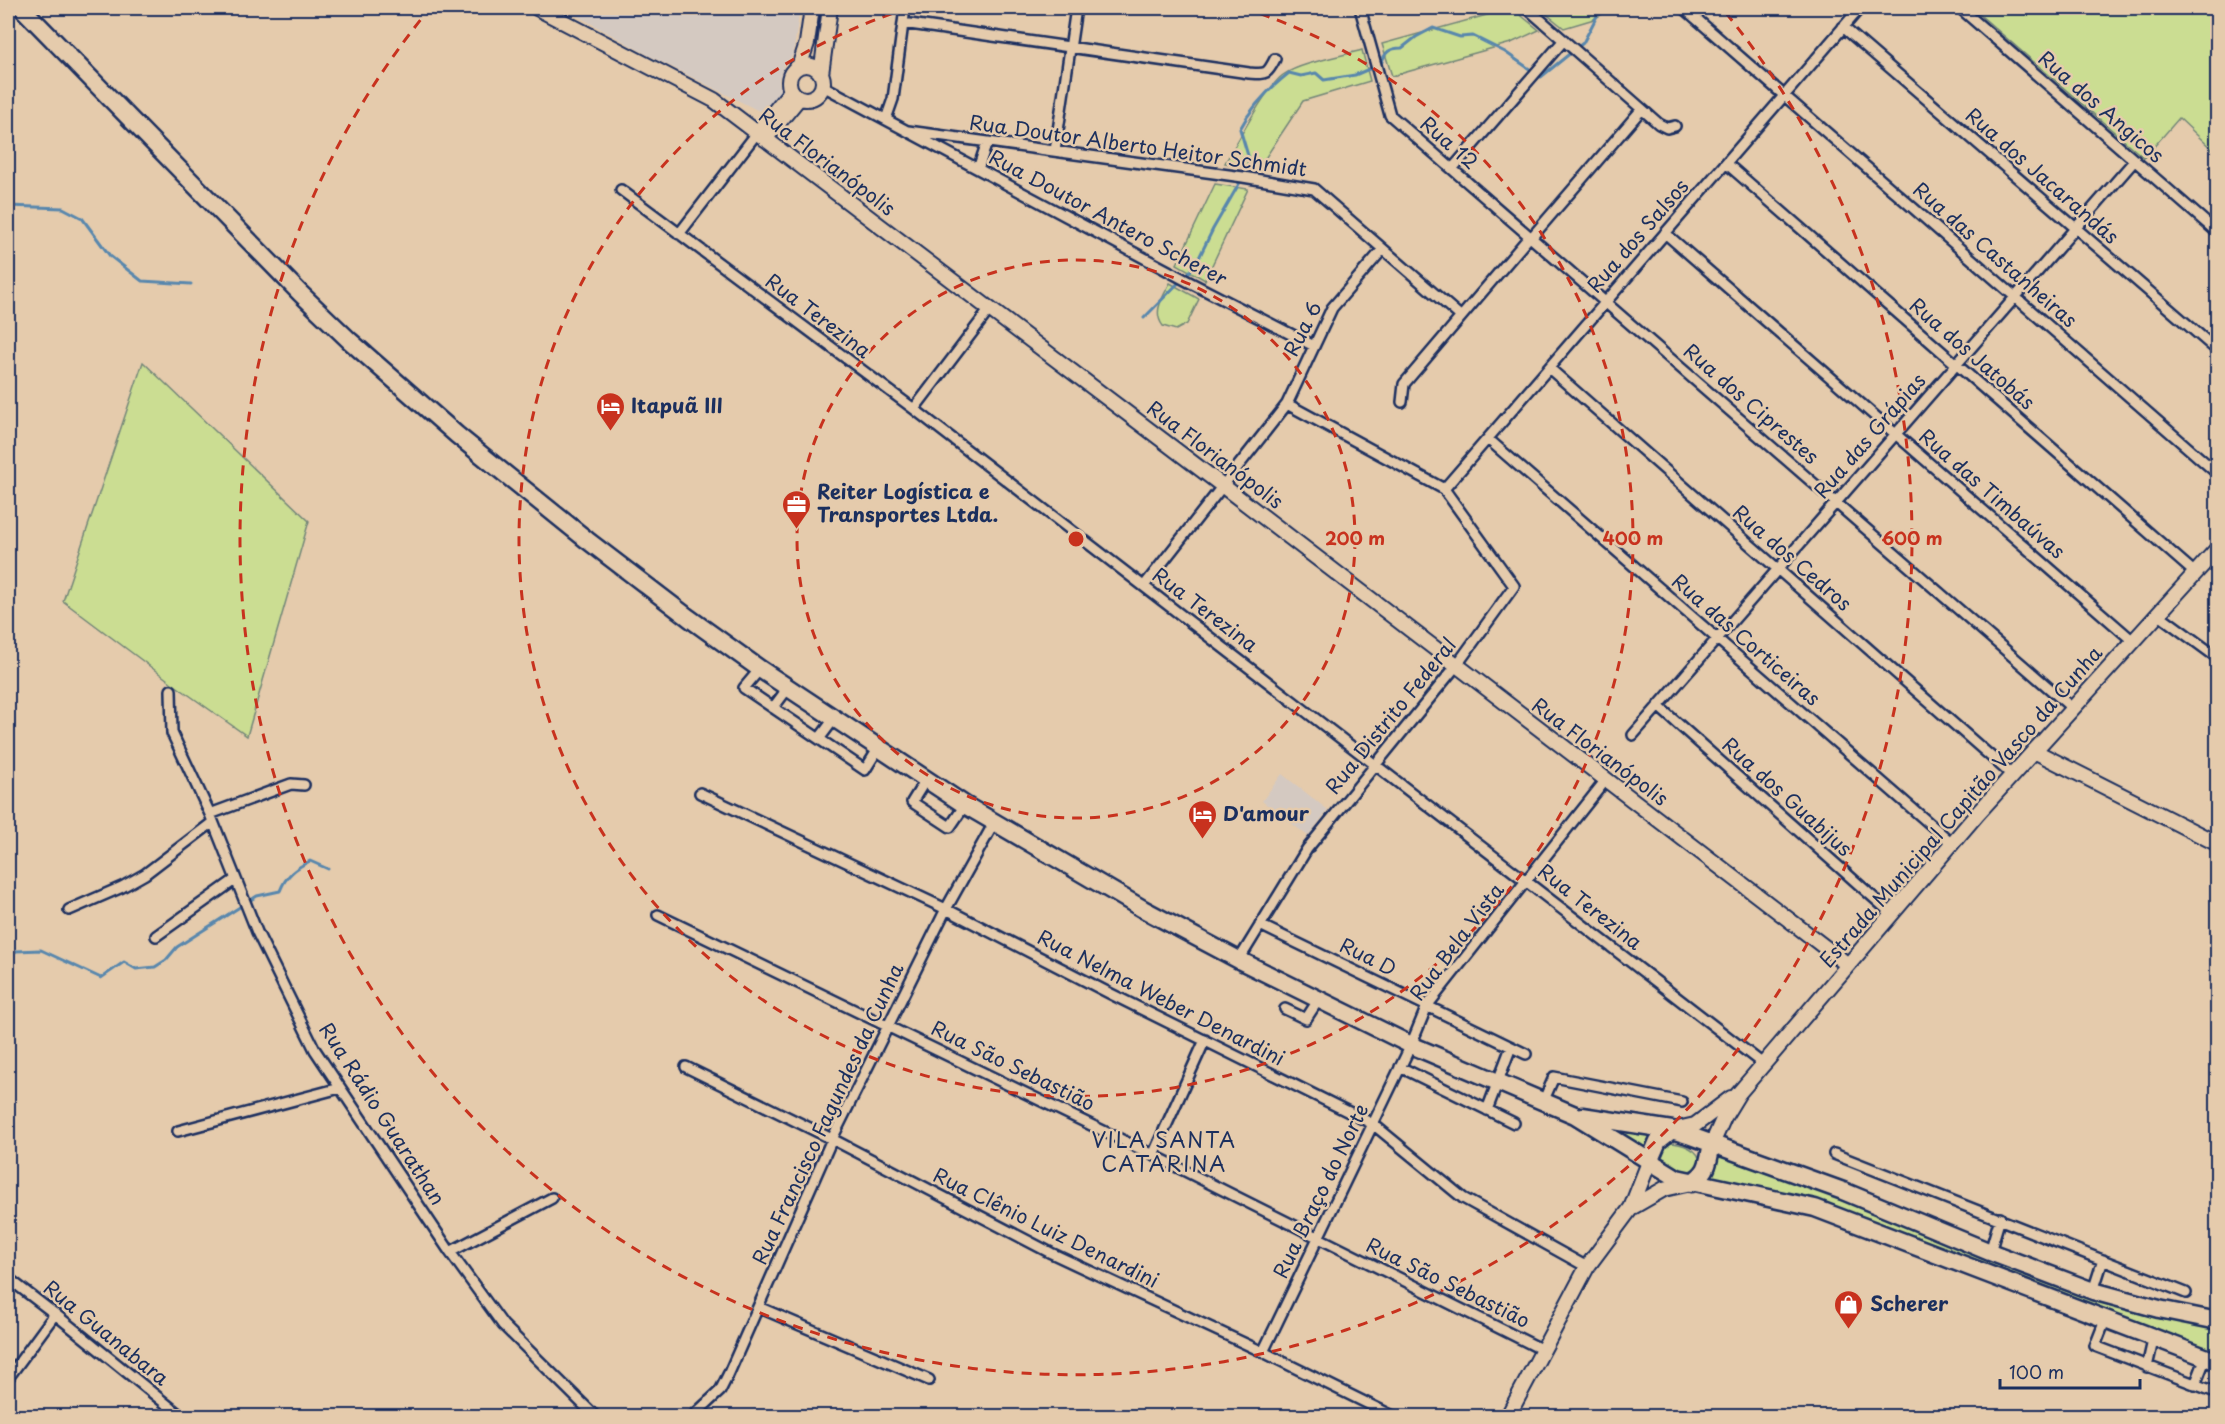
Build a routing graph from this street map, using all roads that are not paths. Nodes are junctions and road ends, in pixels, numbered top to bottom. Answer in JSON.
{"nodes":[{"id":1,"x":22,"y":8,"type":"edge"},
{"id":2,"x":537,"y":8,"type":"edge"},
{"id":3,"x":812,"y":8,"type":"edge"},
{"id":4,"x":830,"y":8,"type":"edge"},
{"id":5,"x":905,"y":8,"type":"edge"},
{"id":6,"x":1076,"y":8,"type":"edge"},
{"id":7,"x":1360,"y":8,"type":"edge"},
{"id":8,"x":1527,"y":8,"type":"edge"},
{"id":9,"x":1684,"y":8,"type":"edge"},
{"id":10,"x":1860,"y":8,"type":"edge"},
{"id":11,"x":1960,"y":8,"type":"edge"},
{"id":12,"x":903,"y":22,"type":"junction"},
{"id":13,"x":1843,"y":27,"type":"junction"},
{"id":14,"x":1564,"y":40,"type":"junction"},
{"id":15,"x":1070,"y":47,"type":"junction"},
{"id":16,"x":1275,"y":59,"type":"dead end"},
{"id":17,"x":800,"y":64,"type":"junction"},
{"id":18,"x":822,"y":80,"type":"junction"},
{"id":19,"x":795,"y":94,"type":"junction"},
{"id":20,"x":1785,"y":95,"type":"junction"},
{"id":21,"x":1642,"y":109,"type":"junction"},
{"id":22,"x":886,"y":119,"type":"junction"},
{"id":23,"x":1675,"y":126,"type":"dead end"},
{"id":24,"x":908,"y":131,"type":"junction"},
{"id":25,"x":761,"y":136,"type":"junction"},
{"id":26,"x":987,"y":142,"type":"junction"},
{"id":27,"x":1055,"y":151,"type":"junction"},
{"id":28,"x":2134,"y":160,"type":"junction"},
{"id":29,"x":1725,"y":163,"type":"junction"},
{"id":30,"x":978,"y":169,"type":"junction"},
{"id":31,"x":1452,"y":169,"type":"junction"},
{"id":32,"x":621,"y":190,"type":"dead end"},
{"id":33,"x":2075,"y":228,"type":"junction"},
{"id":34,"x":1665,"y":233,"type":"junction"},
{"id":35,"x":2217,"y":233,"type":"edge"},
{"id":36,"x":679,"y":234,"type":"junction"},
{"id":37,"x":1530,"y":237,"type":"junction"},
{"id":38,"x":1383,"y":249,"type":"junction"},
{"id":39,"x":1569,"y":271,"type":"joint"},
{"id":40,"x":2015,"y":297,"type":"junction"},
{"id":41,"x":1606,"y":302,"type":"junction"},
{"id":42,"x":990,"y":309,"type":"junction"},
{"id":43,"x":1460,"y":316,"type":"junction"},
{"id":44,"x":1314,"y":346,"type":"junction"},
{"id":45,"x":2217,"y":351,"type":"edge"},
{"id":46,"x":1956,"y":364,"type":"junction"},
{"id":47,"x":1549,"y":368,"type":"junction"},
{"id":48,"x":1402,"y":402,"type":"dead end"},
{"id":49,"x":1287,"y":404,"type":"junction"},
{"id":50,"x":914,"y":410,"type":"junction"},
{"id":51,"x":1896,"y":434,"type":"junction"},
{"id":52,"x":1488,"y":439,"type":"junction"},
{"id":53,"x":2217,"y":474,"type":"edge"},
{"id":54,"x":1223,"y":486,"type":"junction"},
{"id":55,"x":1444,"y":489,"type":"junction"},
{"id":56,"x":1836,"y":502,"type":"junction"},
{"id":57,"x":2217,"y":548,"type":"edge"},
{"id":58,"x":1778,"y":569,"type":"junction"},
{"id":59,"x":2195,"y":573,"type":"junction"},
{"id":60,"x":1144,"y":586,"type":"junction"},
{"id":61,"x":2158,"y":614,"type":"junction"},
{"id":62,"x":1717,"y":639,"type":"junction"},
{"id":63,"x":2133,"y":641,"type":"junction"},
{"id":64,"x":2217,"y":658,"type":"edge"},
{"id":65,"x":1455,"y":666,"type":"junction"},
{"id":66,"x":760,"y":669,"type":"junction"},
{"id":67,"x":788,"y":688,"type":"junction"},
{"id":68,"x":171,"y":690,"type":"dead end"},
{"id":69,"x":1658,"y":706,"type":"junction"},
{"id":70,"x":773,"y":708,"type":"junction"},
{"id":71,"x":2072,"y":708,"type":"junction"},
{"id":72,"x":834,"y":719,"type":"junction"},
{"id":73,"x":1633,"y":735,"type":"dead end"},
{"id":74,"x":819,"y":739,"type":"junction"},
{"id":75,"x":878,"y":749,"type":"junction"},
{"id":76,"x":2034,"y":751,"type":"junction"},
{"id":77,"x":1376,"y":765,"type":"junction"},
{"id":78,"x":2012,"y":775,"type":"junction"},
{"id":79,"x":925,"y":781,"type":"junction"},
{"id":80,"x":1605,"y":781,"type":"junction"},
{"id":81,"x":304,"y":785,"type":"dead end"},
{"id":82,"x":700,"y":793,"type":"dead end"},
{"id":83,"x":965,"y":805,"type":"junction"},
{"id":84,"x":211,"y":818,"type":"junction"},
{"id":85,"x":994,"y":823,"type":"junction"},
{"id":86,"x":2217,"y":843,"type":"edge"},
{"id":87,"x":1953,"y":844,"type":"junction"},
{"id":88,"x":236,"y":879,"type":"junction"},
{"id":89,"x":1526,"y":880,"type":"junction"},
{"id":90,"x":946,"y":909,"type":"junction"},
{"id":91,"x":69,"y":910,"type":"dead end"},
{"id":92,"x":1892,"y":914,"type":"junction"},
{"id":93,"x":658,"y":915,"type":"dead end"},
{"id":94,"x":1260,"y":924,"type":"junction"},
{"id":95,"x":156,"y":936,"type":"dead end"},
{"id":96,"x":1239,"y":960,"type":"junction"},
{"id":97,"x":1848,"y":965,"type":"junction"},
{"id":98,"x":1319,"y":999,"type":"junction"},
{"id":99,"x":1427,"y":1006,"type":"junction"},
{"id":100,"x":1285,"y":1009,"type":"dead end"},
{"id":101,"x":888,"y":1026,"type":"junction"},
{"id":102,"x":1205,"y":1040,"type":"junction"},
{"id":103,"x":1411,"y":1045,"type":"junction"},
{"id":104,"x":1511,"y":1047,"type":"junction"},
{"id":105,"x":1526,"y":1054,"type":"dead end"},
{"id":106,"x":1763,"y":1064,"type":"junction"},
{"id":107,"x":686,"y":1067,"type":"dead end"},
{"id":108,"x":1400,"y":1067,"type":"junction"},
{"id":109,"x":1498,"y":1082,"type":"junction"},
{"id":110,"x":340,"y":1088,"type":"junction"},
{"id":111,"x":1738,"y":1094,"type":"junction"},
{"id":112,"x":1543,"y":1102,"type":"junction"},
{"id":113,"x":1682,"y":1102,"type":"dead end"},
{"id":114,"x":1487,"y":1110,"type":"junction"},
{"id":115,"x":1575,"y":1115,"type":"junction"},
{"id":116,"x":1514,"y":1123,"type":"dead end"},
{"id":117,"x":1373,"y":1124,"type":"junction"},
{"id":118,"x":1672,"y":1130,"type":"junction"},
{"id":119,"x":178,"y":1131,"type":"dead end"},
{"id":120,"x":832,"y":1139,"type":"junction"},
{"id":121,"x":1712,"y":1144,"type":"junction"},
{"id":122,"x":1834,"y":1154,"type":"dead end"},
{"id":123,"x":1154,"y":1155,"type":"junction"},
{"id":124,"x":1649,"y":1162,"type":"junction"},
{"id":125,"x":1691,"y":1183,"type":"junction"},
{"id":126,"x":552,"y":1198,"type":"dead end"},
{"id":127,"x":1631,"y":1208,"type":"junction"},
{"id":128,"x":2000,"y":1218,"type":"junction"},
{"id":129,"x":1318,"y":1239,"type":"junction"},
{"id":130,"x":1990,"y":1251,"type":"junction"},
{"id":131,"x":450,"y":1252,"type":"junction"},
{"id":132,"x":2103,"y":1260,"type":"junction"},
{"id":133,"x":1587,"y":1267,"type":"junction"},
{"id":134,"x":8,"y":1278,"type":"edge"},
{"id":135,"x":2093,"y":1291,"type":"junction"},
{"id":136,"x":2186,"y":1293,"type":"dead end"},
{"id":137,"x":758,"y":1307,"type":"junction"},
{"id":138,"x":55,"y":1314,"type":"junction"},
{"id":139,"x":2106,"y":1318,"type":"junction"},
{"id":140,"x":2217,"y":1321,"type":"edge"},
{"id":141,"x":2154,"y":1336,"type":"junction"},
{"id":142,"x":1543,"y":1350,"type":"junction"},
{"id":143,"x":1263,"y":1352,"type":"junction"},
{"id":144,"x":2212,"y":1359,"type":"edge"},
{"id":145,"x":2147,"y":1367,"type":"junction"},
{"id":146,"x":8,"y":1378,"type":"edge"},
{"id":147,"x":928,"y":1380,"type":"dead end"},
{"id":148,"x":2195,"y":1385,"type":"junction"},
{"id":149,"x":2217,"y":1393,"type":"edge"},
{"id":150,"x":171,"y":1408,"type":"junction"},
{"id":151,"x":164,"y":1416,"type":"edge"},
{"id":152,"x":181,"y":1416,"type":"edge"},
{"id":153,"x":595,"y":1416,"type":"edge"},
{"id":154,"x":693,"y":1416,"type":"edge"},
{"id":155,"x":1393,"y":1416,"type":"edge"},
{"id":156,"x":1508,"y":1416,"type":"edge"}],
"edges":[{"from":1,"to":66,"type":"highway"},
{"from":2,"to":25,"type":"street","name":"Rua Florianópolis"},
{"from":3,"to":17,"type":"street"},
{"from":4,"to":18,"type":"street"},
{"from":5,"to":12,"type":"street"},
{"from":6,"to":15,"type":"street"},
{"from":7,"to":31,"type":"street","name":"Rua 12"},
{"from":8,"to":14,"type":"street"},
{"from":9,"to":20,"type":"street","name":"Rua das Castanheiras"},
{"from":10,"to":13,"type":"street","name":"Rua dos Salsos"},
{"from":11,"to":28,"type":"street","name":"Rua dos Angicos"},
{"from":12,"to":15,"type":"street"},
{"from":12,"to":22,"type":"street"},
{"from":13,"to":20,"type":"street","name":"Rua dos Salsos"},
{"from":13,"to":33,"type":"street","name":"Rua dos Jacarandás"},
{"from":14,"to":21,"type":"street"},
{"from":14,"to":31,"type":"street"},
{"from":15,"to":16,"type":"street"},
{"from":15,"to":27,"type":"street"},
{"from":17,"to":18,"type":"street"},
{"from":17,"to":19,"type":"street"},
{"from":18,"to":19,"type":"street"},
{"from":18,"to":22,"type":"street","name":"Rua Doutor Antero Scherer"},
{"from":19,"to":25,"type":"street"},
{"from":20,"to":29,"type":"street","name":"Rua dos Salsos"},
{"from":20,"to":40,"type":"street","name":"Rua das Castanheiras"},
{"from":21,"to":23,"type":"street"},
{"from":21,"to":37,"type":"street"},
{"from":22,"to":24,"type":"street","name":"Rua Doutor Antero Scherer"},
{"from":24,"to":26,"type":"street","name":"Rua Doutor Alberto Heitor Schmidt"},
{"from":24,"to":30,"type":"street","name":"Rua Doutor Antero Scherer"},
{"from":25,"to":36,"type":"street"},
{"from":25,"to":42,"type":"street","name":"Rua Florianópolis"},
{"from":26,"to":27,"type":"street","name":"Rua Doutor Alberto Heitor Schmidt"},
{"from":26,"to":30,"type":"street"},
{"from":27,"to":38,"type":"street","name":"Rua Doutor Alberto Heitor Schmidt"},
{"from":28,"to":33,"type":"street","name":"Rua das Grápias"},
{"from":28,"to":35,"type":"street","name":"Rua dos Angicos"},
{"from":29,"to":34,"type":"street","name":"Rua dos Salsos"},
{"from":29,"to":46,"type":"street","name":"Rua dos Jatobás"},
{"from":30,"to":44,"type":"street","name":"Rua Doutor Antero Scherer"},
{"from":31,"to":37,"type":"street","name":"Rua 12"},
{"from":32,"to":36,"type":"street","name":"Rua Terezina"},
{"from":33,"to":40,"type":"street","name":"Rua das Grápias"},
{"from":33,"to":45,"type":"street","name":"Rua dos Jacarandás"},
{"from":34,"to":41,"type":"street","name":"Rua dos Salsos"},
{"from":34,"to":51,"type":"street","name":"Rua das Timbaúvas"},
{"from":36,"to":50,"type":"street","name":"Rua Terezina"},
{"from":37,"to":39,"type":"street","name":"Rua 12"},
{"from":37,"to":43,"type":"street"},
{"from":38,"to":43,"type":"street","name":"Rua Doutor Alberto Heitor Schmidt"},
{"from":38,"to":44,"type":"street","name":"Rua 6"},
{"from":39,"to":41,"type":"street","name":"Rua dos Ciprestes"},
{"from":40,"to":46,"type":"street","name":"Rua das Grápias"},
{"from":40,"to":53,"type":"street","name":"Rua das Castanheiras"},
{"from":41,"to":47,"type":"street","name":"Rua dos Salsos"},
{"from":41,"to":56,"type":"street","name":"Rua dos Ciprestes"},
{"from":42,"to":50,"type":"street"},
{"from":42,"to":54,"type":"street","name":"Rua Florianópolis"},
{"from":43,"to":48,"type":"street"},
{"from":44,"to":49,"type":"street","name":"Rua 6"},
{"from":46,"to":51,"type":"street","name":"Rua das Grápias"},
{"from":46,"to":59,"type":"street","name":"Rua dos Jatobás"},
{"from":47,"to":52,"type":"street","name":"Rua dos Salsos"},
{"from":47,"to":58,"type":"street","name":"Rua dos Cedros"},
{"from":49,"to":54,"type":"street","name":"Rua 6"},
{"from":49,"to":55,"type":"street"},
{"from":50,"to":60,"type":"street","name":"Rua Terezina"},
{"from":51,"to":56,"type":"street","name":"Rua das Grápias"},
{"from":51,"to":63,"type":"street","name":"Rua das Timbaúvas"},
{"from":52,"to":55,"type":"street","name":"Rua dos Salsos"},
{"from":52,"to":62,"type":"street","name":"Rua das Corticeiras"},
{"from":54,"to":60,"type":"street","name":"Rua 6"},
{"from":54,"to":65,"type":"street","name":"Rua Florianópolis"},
{"from":55,"to":65,"type":"street","name":"Rua Distrito Federal"},
{"from":56,"to":58,"type":"street","name":"Rua das Grápias"},
{"from":56,"to":71,"type":"street","name":"Rua dos Ciprestes"},
{"from":57,"to":59,"type":"street","name":"Estrada Municipal Capitão Vasco da Cunha"},
{"from":58,"to":62,"type":"street","name":"Rua das Grápias"},
{"from":58,"to":78,"type":"street","name":"Rua dos Cedros"},
{"from":59,"to":61,"type":"street","name":"Estrada Municipal Capitão Vasco da Cunha"},
{"from":60,"to":77,"type":"street","name":"Rua Terezina"},
{"from":61,"to":63,"type":"street","name":"Estrada Municipal Capitão Vasco da Cunha"},
{"from":61,"to":64,"type":"street"},
{"from":62,"to":69,"type":"street","name":"Rua das Grápias"},
{"from":62,"to":87,"type":"street","name":"Rua das Corticeiras"},
{"from":63,"to":71,"type":"street","name":"Estrada Municipal Capitão Vasco da Cunha"},
{"from":65,"to":77,"type":"street","name":"Rua Distrito Federal"},
{"from":65,"to":80,"type":"street","name":"Rua Florianópolis"},
{"from":66,"to":67,"type":"highway"},
{"from":66,"to":70,"type":"street"},
{"from":67,"to":70,"type":"street"},
{"from":67,"to":72,"type":"highway"},
{"from":68,"to":84,"type":"street","name":"Rua Rádio Guarathan"},
{"from":69,"to":73,"type":"street","name":"Rua das Grápias"},
{"from":69,"to":92,"type":"street","name":"Rua dos Guabijus"},
{"from":70,"to":74,"type":"street"},
{"from":71,"to":76,"type":"street","name":"Estrada Municipal Capitão Vasco da Cunha"},
{"from":72,"to":74,"type":"street"},
{"from":72,"to":75,"type":"highway"},
{"from":74,"to":75,"type":"street"},
{"from":75,"to":79,"type":"highway"},
{"from":76,"to":78,"type":"street","name":"Estrada Municipal Capitão Vasco da Cunha"},
{"from":76,"to":86,"type":"street"},
{"from":77,"to":89,"type":"street","name":"Rua Terezina"},
{"from":77,"to":94,"type":"street","name":"Rua Distrito Federal"},
{"from":78,"to":87,"type":"street","name":"Estrada Municipal Capitão Vasco da Cunha"},
{"from":79,"to":83,"type":"highway"},
{"from":79,"to":83,"type":"street"},
{"from":80,"to":89,"type":"street","name":"Rua Bela Vista"},
{"from":80,"to":97,"type":"street","name":"Rua Florianópolis"},
{"from":81,"to":84,"type":"street"},
{"from":82,"to":90,"type":"street","name":"Rua Nelma Weber Denardini"},
{"from":83,"to":85,"type":"highway"},
{"from":84,"to":88,"type":"street","name":"Rua Rádio Guarathan"},
{"from":84,"to":91,"type":"street"},
{"from":85,"to":90,"type":"street","name":"Rua Francisco Fagundes da Cunha"},
{"from":85,"to":96,"type":"highway"},
{"from":87,"to":92,"type":"street","name":"Estrada Municipal Capitão Vasco da Cunha"},
{"from":88,"to":95,"type":"street"},
{"from":88,"to":110,"type":"street","name":"Rua Rádio Guarathan"},
{"from":89,"to":99,"type":"street","name":"Rua Bela Vista"},
{"from":89,"to":106,"type":"street","name":"Rua Terezina"},
{"from":90,"to":101,"type":"street","name":"Rua Francisco Fagundes da Cunha"},
{"from":90,"to":102,"type":"street","name":"Rua Nelma Weber Denardini"},
{"from":92,"to":97,"type":"street","name":"Estrada Municipal Capitão Vasco da Cunha"},
{"from":93,"to":101,"type":"street","name":"Rua São Sebastião"},
{"from":94,"to":96,"type":"street","name":"Rua Distrito Federal"},
{"from":94,"to":99,"type":"street","name":"Rua D"},
{"from":96,"to":98,"type":"highway"},
{"from":97,"to":106,"type":"street","name":"Estrada Municipal Capitão Vasco da Cunha"},
{"from":98,"to":100,"type":"street"},
{"from":98,"to":103,"type":"highway"},
{"from":99,"to":103,"type":"street","name":"Rua Bela Vista"},
{"from":99,"to":104,"type":"street","name":"Rua D"},
{"from":101,"to":120,"type":"street","name":"Rua Francisco Fagundes da Cunha"},
{"from":101,"to":123,"type":"street","name":"Rua São Sebastião"},
{"from":102,"to":117,"type":"street","name":"Rua Nelma Weber Denardini"},
{"from":102,"to":123,"type":"street"},
{"from":103,"to":108,"type":"street","name":"Rua Braço do Norte"},
{"from":103,"to":109,"type":"highway"},
{"from":104,"to":105,"type":"street","name":"Rua D"},
{"from":104,"to":109,"type":"street"},
{"from":106,"to":111,"type":"street","name":"Estrada Municipal Capitão Vasco da Cunha"},
{"from":107,"to":120,"type":"street","name":"Rua Clênio Luiz Denardini"},
{"from":108,"to":114,"type":"street"},
{"from":108,"to":117,"type":"street","name":"Rua Braço do Norte"},
{"from":109,"to":112,"type":"highway"},
{"from":109,"to":114,"type":"street"},
{"from":110,"to":119,"type":"street"},
{"from":110,"to":131,"type":"street","name":"Rua Rádio Guarathan"},
{"from":111,"to":118,"type":"street","name":"Estrada Municipal Capitão Vasco da Cunha"},
{"from":111,"to":121,"type":"street","name":"Estrada Municipal Capitão Vasco da Cunha"},
{"from":112,"to":113,"type":"street"},
{"from":112,"to":115,"type":"highway"},
{"from":114,"to":116,"type":"street"},
{"from":115,"to":118,"type":"highway"},
{"from":115,"to":124,"type":"highway"},
{"from":117,"to":129,"type":"street","name":"Rua Braço do Norte"},
{"from":117,"to":133,"type":"street","name":"Rua Nelma Weber Denardini"},
{"from":118,"to":121,"type":"highway"},
{"from":118,"to":124,"type":"highway"},
{"from":120,"to":137,"type":"street","name":"Rua Francisco Fagundes da Cunha"},
{"from":120,"to":143,"type":"street","name":"Rua Clênio Luiz Denardini"},
{"from":121,"to":125,"type":"highway"},
{"from":121,"to":130,"type":"highway"},
{"from":122,"to":128,"type":"street"},
{"from":123,"to":129,"type":"street","name":"Rua São Sebastião"},
{"from":124,"to":125,"type":"highway"},
{"from":124,"to":127,"type":"street"},
{"from":125,"to":127,"type":"street"},
{"from":125,"to":139,"type":"highway"},
{"from":126,"to":131,"type":"street"},
{"from":127,"to":133,"type":"street"},
{"from":128,"to":130,"type":"street"},
{"from":128,"to":132,"type":"street"},
{"from":129,"to":142,"type":"street","name":"Rua São Sebastião"},
{"from":129,"to":143,"type":"street","name":"Rua Braço do Norte"},
{"from":130,"to":135,"type":"highway"},
{"from":131,"to":153,"type":"street","name":"Rua Rádio Guarathan"},
{"from":132,"to":135,"type":"street"},
{"from":132,"to":136,"type":"street"},
{"from":133,"to":142,"type":"street"},
{"from":134,"to":138,"type":"street","name":"Rua Guanabara"},
{"from":135,"to":140,"type":"highway"},
{"from":137,"to":147,"type":"street"},
{"from":137,"to":154,"type":"street","name":"Rua Francisco Fagundes da Cunha"},
{"from":138,"to":146,"type":"street"},
{"from":138,"to":150,"type":"street","name":"Rua Guanabara"},
{"from":139,"to":141,"type":"highway"},
{"from":139,"to":145,"type":"street"},
{"from":141,"to":144,"type":"highway"},
{"from":141,"to":145,"type":"street"},
{"from":142,"to":156,"type":"street"},
{"from":143,"to":155,"type":"street","name":"Rua Clênio Luiz Denardini"},
{"from":144,"to":148,"type":"street"},
{"from":145,"to":148,"type":"street"},
{"from":148,"to":149,"type":"street"},
{"from":150,"to":151,"type":"street"},
{"from":150,"to":152,"type":"street","name":"Rua Guanabara"}]}
